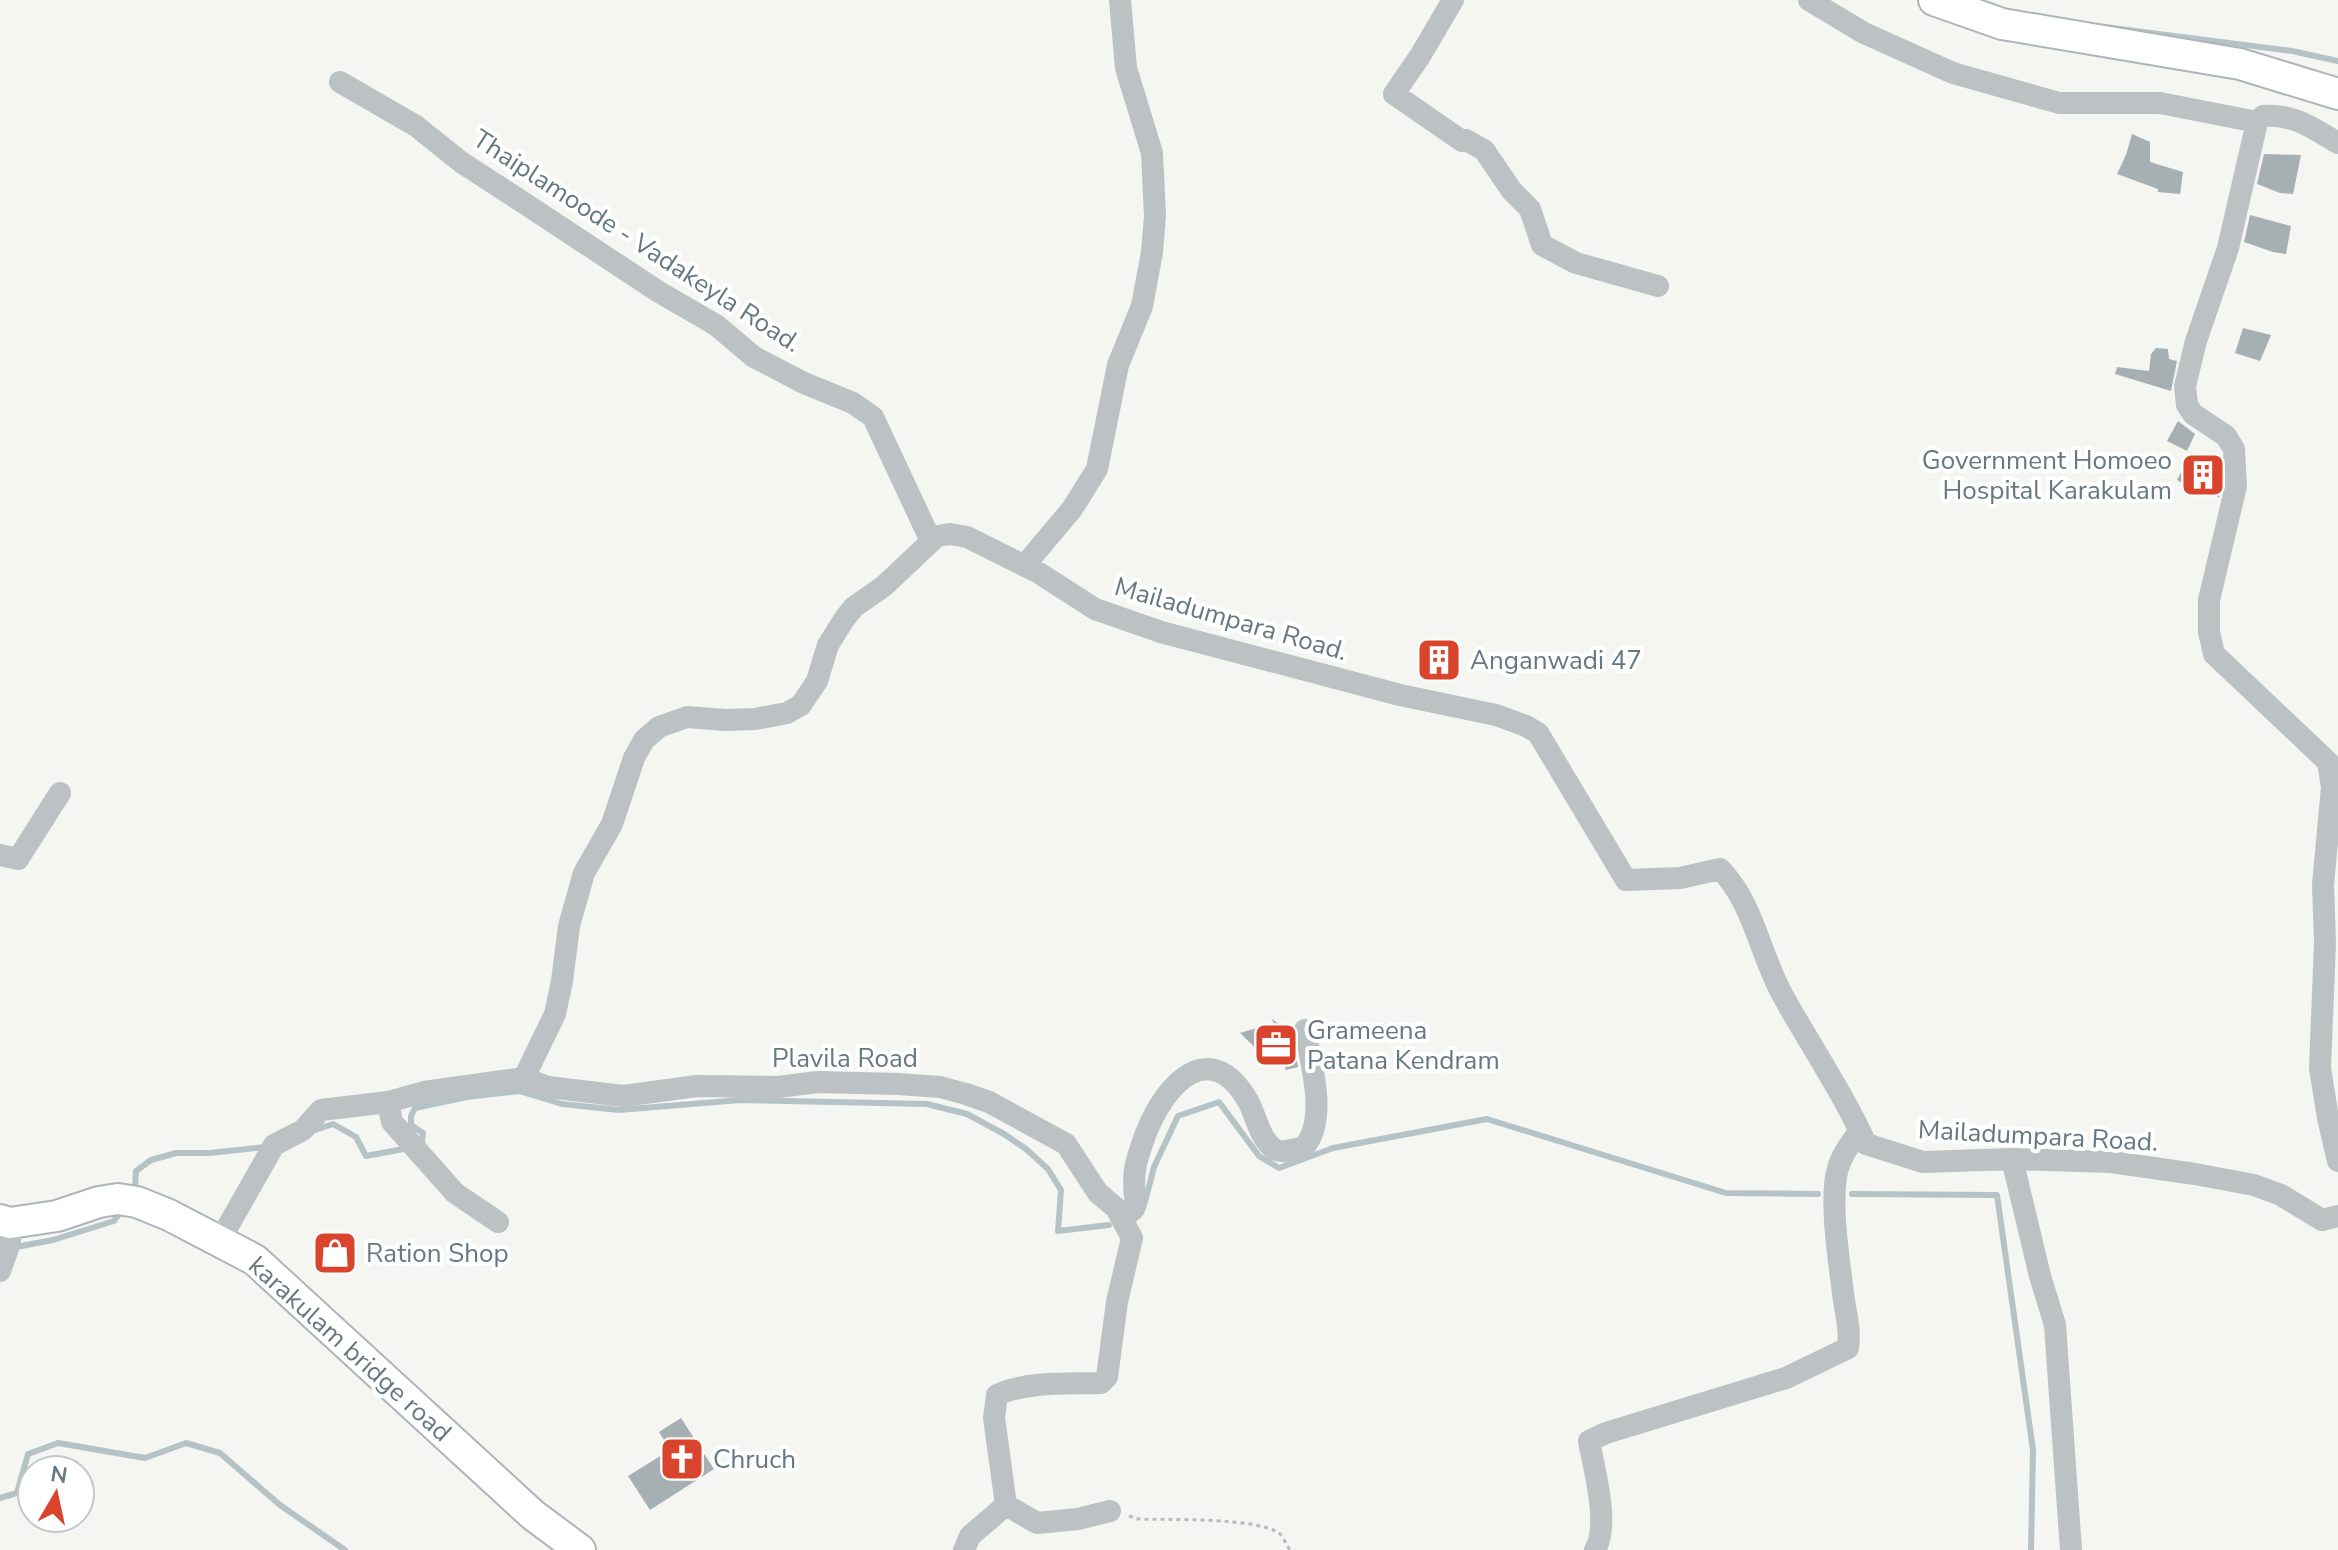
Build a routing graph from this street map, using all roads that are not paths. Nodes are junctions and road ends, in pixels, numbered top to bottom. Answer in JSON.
{"nodes":[{"id":1,"x":1120,"y":0,"type":"edge"},
{"id":2,"x":1453,"y":0,"type":"edge"},
{"id":3,"x":1809,"y":0,"type":"edge"},
{"id":4,"x":1934,"y":0,"type":"edge"},
{"id":5,"x":340,"y":82,"type":"dead end"},
{"id":6,"x":2338,"y":94,"type":"edge"},
{"id":7,"x":2257,"y":122,"type":"junction"},
{"id":8,"x":2338,"y":143,"type":"edge"},
{"id":9,"x":1658,"y":286,"type":"dead end"},
{"id":10,"x":931,"y":541,"type":"junction"},
{"id":11,"x":1025,"y":565,"type":"junction"},
{"id":12,"x":60,"y":793,"type":"dead end"},
{"id":13,"x":0,"y":855,"type":"edge"},
{"id":14,"x":1305,"y":1030,"type":"dead end"},
{"id":15,"x":524,"y":1078,"type":"junction"},
{"id":16,"x":388,"y":1102,"type":"junction"},
{"id":17,"x":1860,"y":1131,"type":"junction"},
{"id":18,"x":2012,"y":1159,"type":"junction"},
{"id":19,"x":2338,"y":1161,"type":"edge"},
{"id":20,"x":2338,"y":1216,"type":"edge"},
{"id":21,"x":1123,"y":1218,"type":"junction"},
{"id":22,"x":5,"y":1222,"type":"edge"},
{"id":23,"x":498,"y":1222,"type":"dead end"},
{"id":24,"x":219,"y":1242,"type":"junction"},
{"id":25,"x":0,"y":1271,"type":"edge"},
{"id":26,"x":1006,"y":1505,"type":"junction"},
{"id":27,"x":1110,"y":1511,"type":"road end"},
{"id":28,"x":580,"y":1550,"type":"edge"},
{"id":29,"x":964,"y":1550,"type":"edge"},
{"id":30,"x":1595,"y":1550,"type":"edge"},
{"id":31,"x":2071,"y":1550,"type":"edge"}],
"edges":[{"from":1,"to":11,"type":"street"},
{"from":2,"to":9,"type":"street"},
{"from":3,"to":7,"type":"street"},
{"from":4,"to":6,"type":"main road"},
{"from":5,"to":10,"type":"street","name":"Thaiplamoode - Vadakeyla Road."},
{"from":7,"to":8,"type":"street"},
{"from":7,"to":19,"type":"street"},
{"from":10,"to":11,"type":"street","name":"Mailadumpara Road."},
{"from":10,"to":15,"type":"street"},
{"from":11,"to":17,"type":"street","name":"Mailadumpara Road."},
{"from":12,"to":13,"type":"street"},
{"from":14,"to":21,"type":"street"},
{"from":15,"to":16,"type":"street"},
{"from":15,"to":21,"type":"street","name":"Plavila Road"},
{"from":16,"to":23,"type":"street"},
{"from":16,"to":24,"type":"street"},
{"from":17,"to":18,"type":"street","name":"Mailadumpara Road."},
{"from":17,"to":30,"type":"street"},
{"from":18,"to":20,"type":"street","name":"Mailadumpara Road."},
{"from":18,"to":31,"type":"street"},
{"from":21,"to":26,"type":"street"},
{"from":22,"to":24,"type":"main road","name":"karakulam bridge road"},
{"from":22,"to":25,"type":"street"},
{"from":24,"to":28,"type":"main road","name":"karakulam bridge road"},
{"from":26,"to":27,"type":"street"},
{"from":26,"to":29,"type":"street"}]}
